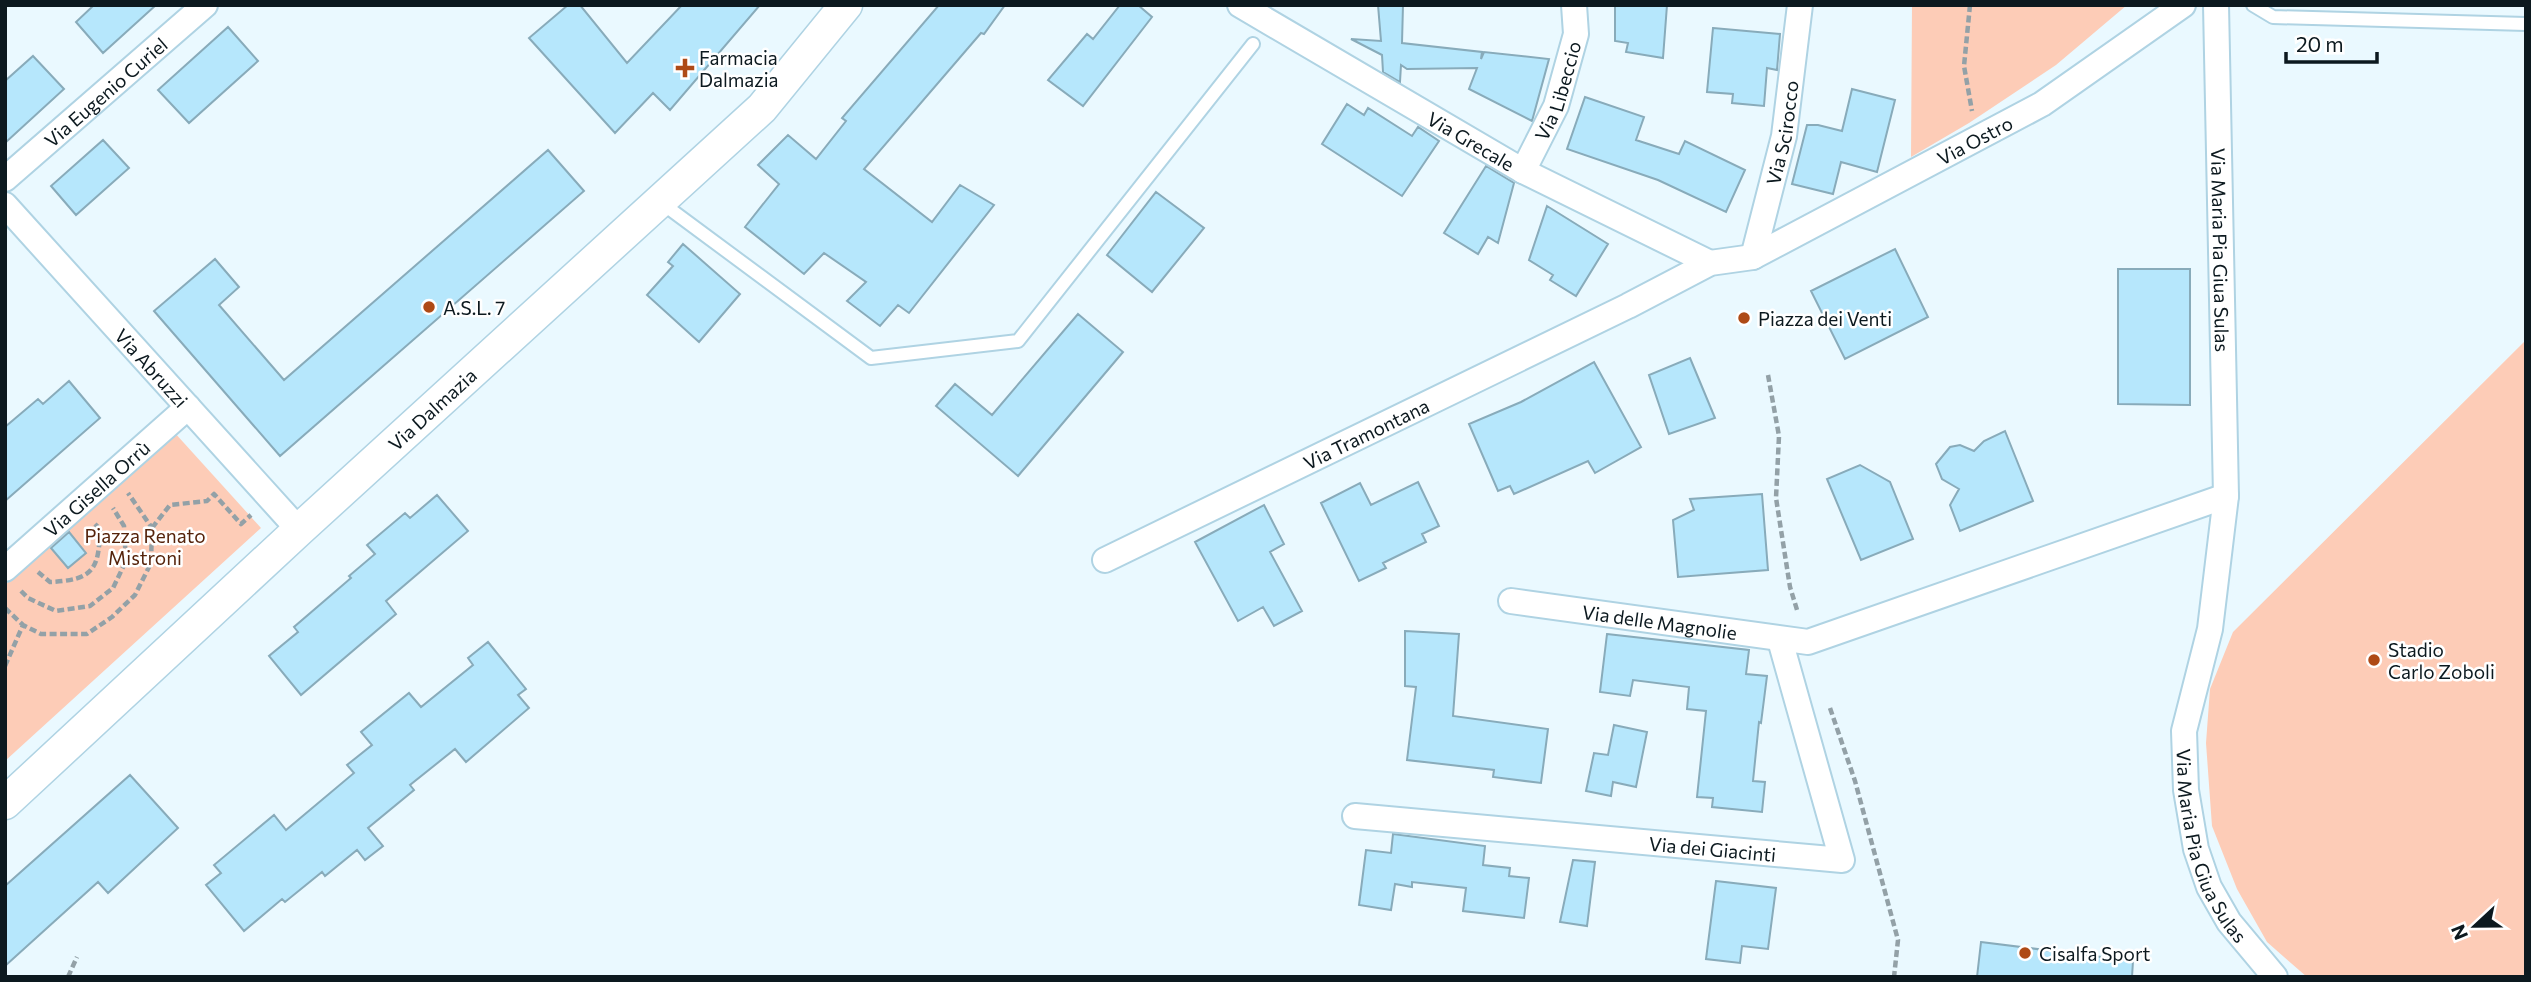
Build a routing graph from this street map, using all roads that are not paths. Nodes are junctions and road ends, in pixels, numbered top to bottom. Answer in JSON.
{"nodes":[{"id":1,"x":205,"y":5,"type":"edge"},
{"id":2,"x":846,"y":5,"type":"edge"},
{"id":3,"x":1240,"y":5,"type":"edge"},
{"id":4,"x":1574,"y":5,"type":"edge"},
{"id":5,"x":1800,"y":5,"type":"edge"},
{"id":6,"x":2183,"y":5,"type":"edge"},
{"id":7,"x":2216,"y":5,"type":"edge"},
{"id":8,"x":2253,"y":5,"type":"edge"},
{"id":9,"x":1271,"y":13,"type":"edge"},
{"id":10,"x":2526,"y":24,"type":"edge"},
{"id":11,"x":1253,"y":44,"type":"dead end"},
{"id":12,"x":1523,"y":171,"type":"junction"},
{"id":13,"x":5,"y":179,"type":"edge"},
{"id":14,"x":659,"y":201,"type":"junction"},
{"id":15,"x":5,"y":205,"type":"edge"},
{"id":16,"x":1753,"y":257,"type":"junction"},
{"id":17,"x":1710,"y":263,"type":"junction"},
{"id":18,"x":188,"y":407,"type":"junction"},
{"id":19,"x":2226,"y":496,"type":"junction"},
{"id":20,"x":299,"y":530,"type":"junction"},
{"id":21,"x":1105,"y":560,"type":"dead end"},
{"id":22,"x":13,"y":569,"type":"edge"},
{"id":23,"x":1511,"y":601,"type":"dead end"},
{"id":24,"x":1780,"y":640,"type":"junction"},
{"id":25,"x":5,"y":803,"type":"edge"},
{"id":26,"x":1355,"y":816,"type":"dead end"},
{"id":27,"x":2275,"y":977,"type":"edge"}],
"edges":[{"from":1,"to":13,"type":"street","name":"Via Eugenio Curiel"},
{"from":2,"to":14,"type":"street","name":"Via Dalmazia"},
{"from":3,"to":9,"type":"street","name":"Via Grecale"},
{"from":4,"to":12,"type":"street","name":"Via Libeccio"},
{"from":5,"to":16,"type":"street","name":"Via Scirocco"},
{"from":6,"to":16,"type":"street","name":"Via Ostro"},
{"from":7,"to":19,"type":"street","name":"Via Maria Pia Giua Sulas"},
{"from":8,"to":10,"type":"lane"},
{"from":9,"to":12,"type":"street","name":"Via Grecale"},
{"from":11,"to":14,"type":"lane"},
{"from":12,"to":17,"type":"street","name":"Via Grecale"},
{"from":14,"to":20,"type":"street","name":"Via Dalmazia"},
{"from":15,"to":18,"type":"street","name":"Via Abruzzi"},
{"from":16,"to":17,"type":"street"},
{"from":17,"to":21,"type":"street","name":"Via Tramontana"},
{"from":18,"to":20,"type":"street","name":"Via Abruzzi"},
{"from":18,"to":22,"type":"street","name":"Via Gisella Orrù"},
{"from":19,"to":24,"type":"street","name":"Via delle Magnolie"},
{"from":19,"to":27,"type":"street","name":"Via Maria Pia Giua Sulas"},
{"from":20,"to":25,"type":"street","name":"Via Dalmazia"},
{"from":23,"to":24,"type":"street","name":"Via delle Magnolie"},
{"from":24,"to":26,"type":"street","name":"Via dei Giacinti"}]}
